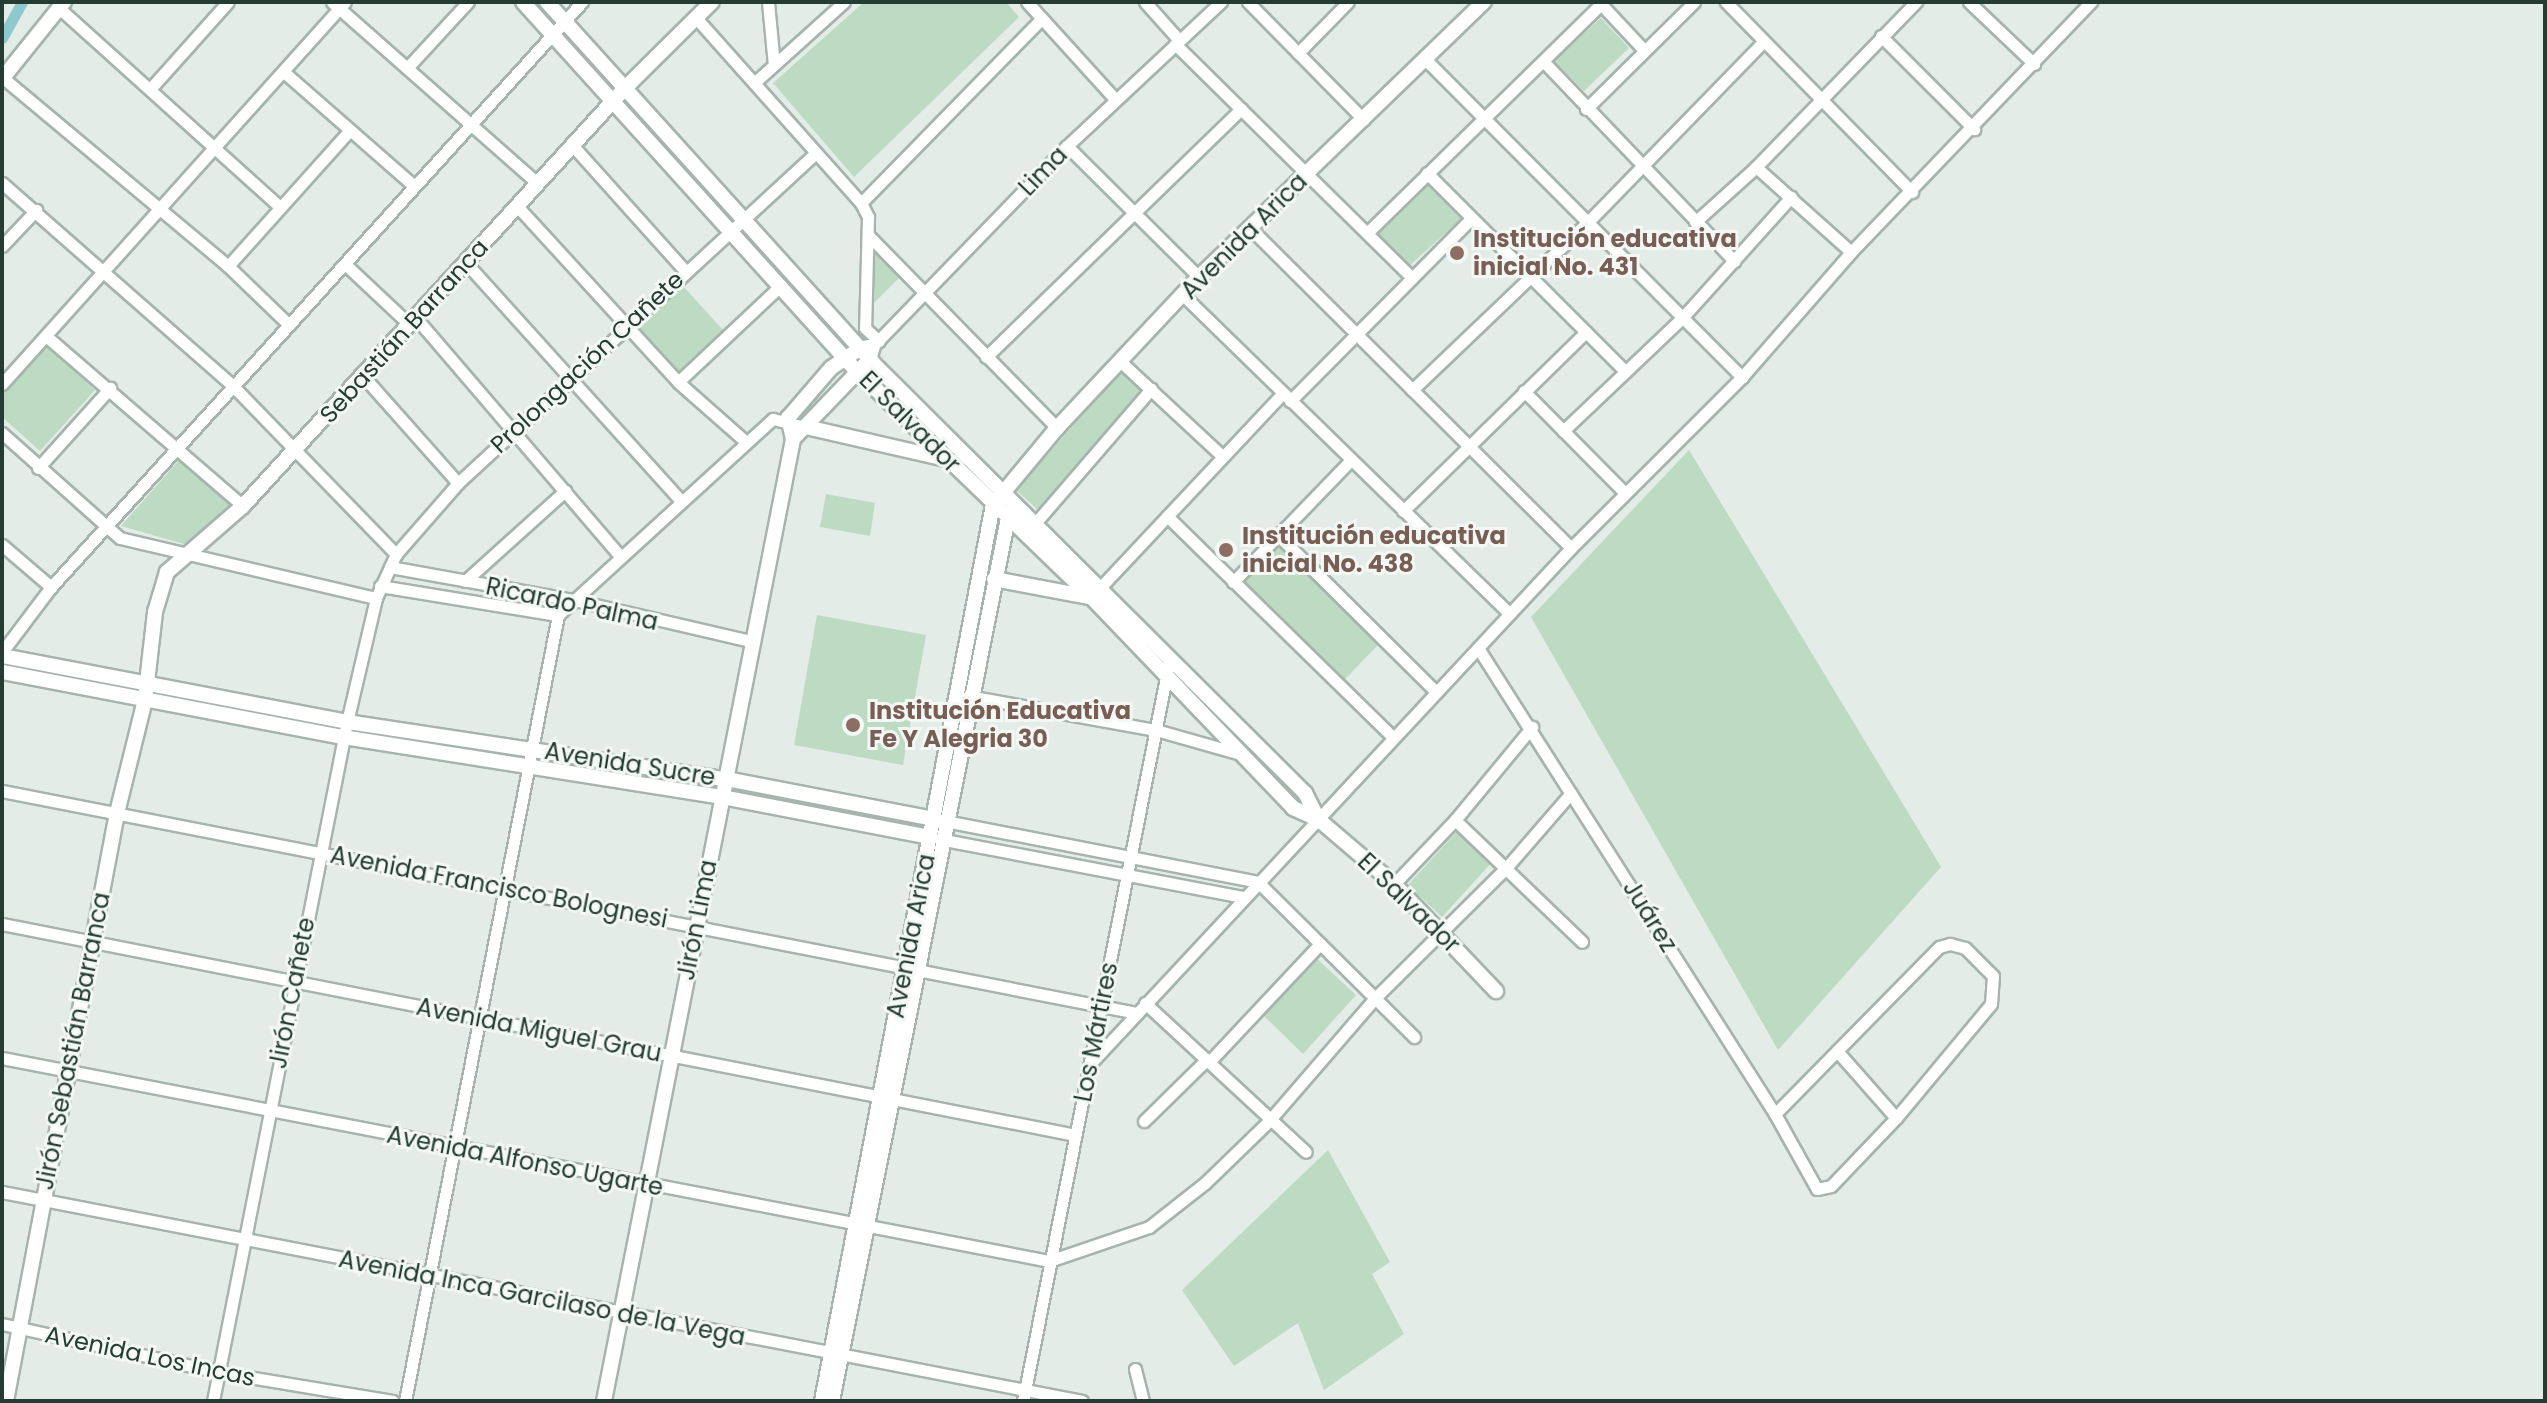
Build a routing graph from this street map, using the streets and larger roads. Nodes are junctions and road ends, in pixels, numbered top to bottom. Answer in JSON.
{"nodes":[{"id":1,"x":207,"y":2,"type":"edge"},
{"id":2,"x":228,"y":2,"type":"edge"},
{"id":3,"x":468,"y":2,"type":"edge"},
{"id":4,"x":523,"y":2,"type":"edge"},
{"id":5,"x":547,"y":2,"type":"edge"},
{"id":6,"x":582,"y":2,"type":"edge"},
{"id":7,"x":712,"y":2,"type":"edge"},
{"id":8,"x":768,"y":2,"type":"edge"},
{"id":9,"x":844,"y":2,"type":"edge"},
{"id":10,"x":1027,"y":2,"type":"edge"},
{"id":11,"x":1145,"y":2,"type":"edge"},
{"id":12,"x":1221,"y":2,"type":"edge"},
{"id":13,"x":1248,"y":2,"type":"edge"},
{"id":14,"x":1348,"y":2,"type":"edge"},
{"id":15,"x":1484,"y":2,"type":"edge"},
{"id":16,"x":1694,"y":2,"type":"edge"},
{"id":17,"x":1726,"y":2,"type":"edge"},
{"id":18,"x":1916,"y":2,"type":"edge"},
{"id":19,"x":1969,"y":2,"type":"edge"},
{"id":20,"x":2091,"y":2,"type":"edge"},
{"id":21,"x":1600,"y":3,"type":"edge"},
{"id":22,"x":339,"y":4,"type":"edge"},
{"id":23,"x":61,"y":5,"type":"edge"},
{"id":24,"x":218,"y":12,"type":"junction"},
{"id":25,"x":697,"y":19,"type":"junction"},
{"id":26,"x":1041,"y":19,"type":"junction"},
{"id":27,"x":565,"y":21,"type":"junction"},
{"id":28,"x":553,"y":34,"type":"junction"},
{"id":29,"x":1881,"y":36,"type":"junction"},
{"id":30,"x":1764,"y":41,"type":"junction"},
{"id":31,"x":1177,"y":42,"type":"junction"},
{"id":32,"x":1643,"y":49,"type":"junction"},
{"id":33,"x":1298,"y":53,"type":"junction"},
{"id":34,"x":1426,"y":60,"type":"junction"},
{"id":35,"x":1543,"y":61,"type":"junction"},
{"id":36,"x":2034,"y":64,"type":"junction"},
{"id":37,"x":774,"y":65,"type":"junction"},
{"id":38,"x":407,"y":68,"type":"junction"},
{"id":39,"x":285,"y":73,"type":"junction"},
{"id":40,"x":3,"y":77,"type":"edge"},
{"id":41,"x":754,"y":83,"type":"junction"},
{"id":42,"x":151,"y":88,"type":"junction"},
{"id":43,"x":625,"y":88,"type":"junction"},
{"id":44,"x":1822,"y":96,"type":"junction"},
{"id":45,"x":1116,"y":100,"type":"junction"},
{"id":46,"x":613,"y":102,"type":"junction"},
{"id":47,"x":1241,"y":109,"type":"junction"},
{"id":48,"x":1586,"y":109,"type":"junction"},
{"id":49,"x":1483,"y":116,"type":"junction"},
{"id":50,"x":1364,"y":120,"type":"junction"},
{"id":51,"x":469,"y":125,"type":"junction"},
{"id":52,"x":1974,"y":129,"type":"junction"},
{"id":53,"x":349,"y":131,"type":"junction"},
{"id":54,"x":573,"y":146,"type":"junction"},
{"id":55,"x":1067,"y":146,"type":"junction"},
{"id":56,"x":214,"y":147,"type":"junction"},
{"id":57,"x":814,"y":154,"type":"junction"},
{"id":58,"x":1756,"y":167,"type":"junction"},
{"id":59,"x":1642,"y":169,"type":"junction"},
{"id":60,"x":1427,"y":173,"type":"junction"},
{"id":61,"x":1307,"y":175,"type":"junction"},
{"id":62,"x":2,"y":183,"type":"edge"},
{"id":63,"x":537,"y":183,"type":"junction"},
{"id":64,"x":414,"y":186,"type":"junction"},
{"id":65,"x":1912,"y":192,"type":"junction"},
{"id":66,"x":1791,"y":197,"type":"junction"},
{"id":67,"x":861,"y":203,"type":"junction"},
{"id":68,"x":517,"y":206,"type":"junction"},
{"id":69,"x":280,"y":207,"type":"junction"},
{"id":70,"x":36,"y":210,"type":"junction"},
{"id":71,"x":160,"y":210,"type":"junction"},
{"id":72,"x":1134,"y":214,"type":"junction"},
{"id":73,"x":744,"y":218,"type":"junction"},
{"id":74,"x":1472,"y":218,"type":"junction"},
{"id":75,"x":1695,"y":222,"type":"junction"},
{"id":76,"x":1586,"y":224,"type":"junction"},
{"id":77,"x":1252,"y":230,"type":"junction"},
{"id":78,"x":729,"y":231,"type":"junction"},
{"id":79,"x":1367,"y":233,"type":"junction"},
{"id":80,"x":869,"y":236,"type":"junction"},
{"id":81,"x":2,"y":246,"type":"edge"},
{"id":82,"x":1851,"y":252,"type":"junction"},
{"id":83,"x":1734,"y":261,"type":"junction"},
{"id":84,"x":345,"y":264,"type":"junction"},
{"id":85,"x":467,"y":264,"type":"junction"},
{"id":86,"x":228,"y":266,"type":"junction"},
{"id":87,"x":103,"y":271,"type":"junction"},
{"id":88,"x":685,"y":271,"type":"junction"},
{"id":89,"x":1199,"y":277,"type":"junction"},
{"id":90,"x":1528,"y":277,"type":"junction"},
{"id":91,"x":1412,"y":278,"type":"junction"},
{"id":92,"x":779,"y":287,"type":"junction"},
{"id":93,"x":925,"y":292,"type":"junction"},
{"id":94,"x":1184,"y":296,"type":"junction"},
{"id":95,"x":1682,"y":318,"type":"junction"},
{"id":96,"x":413,"y":322,"type":"junction"},
{"id":97,"x":289,"y":325,"type":"junction"},
{"id":98,"x":626,"y":325,"type":"junction"},
{"id":99,"x":1586,"y":332,"type":"junction"},
{"id":100,"x":1356,"y":334,"type":"junction"},
{"id":101,"x":46,"y":336,"type":"junction"},
{"id":102,"x":870,"y":349,"type":"junction"},
{"id":103,"x":986,"y":357,"type":"junction"},
{"id":104,"x":846,"y":358,"type":"junction"},
{"id":105,"x":1121,"y":362,"type":"junction"},
{"id":106,"x":1624,"y":370,"type":"junction"},
{"id":107,"x":857,"y":371,"type":"junction"},
{"id":108,"x":363,"y":376,"type":"junction"},
{"id":109,"x":1742,"y":377,"type":"junction"},
{"id":110,"x":571,"y":378,"type":"junction"},
{"id":111,"x":678,"y":382,"type":"junction"},
{"id":112,"x":2,"y":384,"type":"edge"},
{"id":113,"x":234,"y":387,"type":"junction"},
{"id":114,"x":110,"y":388,"type":"junction"},
{"id":115,"x":1151,"y":389,"type":"junction"},
{"id":116,"x":1412,"y":390,"type":"junction"},
{"id":117,"x":1524,"y":391,"type":"junction"},
{"id":118,"x":1286,"y":398,"type":"junction"},
{"id":119,"x":788,"y":418,"type":"junction"},
{"id":120,"x":806,"y":427,"type":"junction"},
{"id":121,"x":1057,"y":428,"type":"junction"},
{"id":122,"x":1563,"y":431,"type":"junction"},
{"id":123,"x":2,"y":433,"type":"edge"},
{"id":124,"x":513,"y":433,"type":"junction"},
{"id":125,"x":793,"y":439,"type":"junction"},
{"id":126,"x":745,"y":441,"type":"junction"},
{"id":127,"x":1467,"y":446,"type":"junction"},
{"id":128,"x":298,"y":448,"type":"junction"},
{"id":129,"x":179,"y":449,"type":"junction"},
{"id":130,"x":1222,"y":456,"type":"junction"},
{"id":131,"x":946,"y":459,"type":"junction"},
{"id":132,"x":1351,"y":460,"type":"junction"},
{"id":133,"x":38,"y":468,"type":"junction"},
{"id":134,"x":458,"y":483,"type":"junction"},
{"id":135,"x":1009,"y":485,"type":"junction"},
{"id":136,"x":565,"y":491,"type":"junction"},
{"id":137,"x":1624,"y":492,"type":"junction"},
{"id":138,"x":681,"y":501,"type":"junction"},
{"id":139,"x":1014,"y":502,"type":"junction"},
{"id":140,"x":993,"y":505,"type":"junction"},
{"id":141,"x":243,"y":506,"type":"junction"},
{"id":142,"x":1403,"y":511,"type":"junction"},
{"id":143,"x":1167,"y":516,"type":"junction"},
{"id":144,"x":1007,"y":518,"type":"junction"},
{"id":145,"x":1034,"y":523,"type":"junction"},
{"id":146,"x":107,"y":531,"type":"junction"},
{"id":147,"x":1024,"y":535,"type":"junction"},
{"id":148,"x":1278,"y":535,"type":"junction"},
{"id":149,"x":2,"y":545,"type":"edge"},
{"id":150,"x":1571,"y":548,"type":"junction"},
{"id":151,"x":184,"y":552,"type":"junction"},
{"id":152,"x":396,"y":554,"type":"junction"},
{"id":153,"x":619,"y":555,"type":"junction"},
{"id":154,"x":390,"y":567,"type":"junction"},
{"id":155,"x":994,"y":579,"type":"junction"},
{"id":156,"x":465,"y":581,"type":"junction"},
{"id":157,"x":1233,"y":582,"type":"junction"},
{"id":158,"x":51,"y":587,"type":"junction"},
{"id":159,"x":378,"y":592,"type":"junction"},
{"id":160,"x":1095,"y":593,"type":"junction"},
{"id":161,"x":574,"y":600,"type":"junction"},
{"id":162,"x":1510,"y":614,"type":"junction"},
{"id":163,"x":558,"y":615,"type":"junction"},
{"id":164,"x":754,"y":642,"type":"junction"},
{"id":165,"x":1478,"y":648,"type":"junction"},
{"id":166,"x":2,"y":654,"type":"edge"},
{"id":167,"x":1168,"y":670,"type":"junction"},
{"id":168,"x":2,"y":672,"type":"edge"},
{"id":169,"x":148,"y":682,"type":"junction"},
{"id":170,"x":1436,"y":692,"type":"junction"},
{"id":171,"x":962,"y":696,"type":"junction"},
{"id":172,"x":145,"y":700,"type":"junction"},
{"id":173,"x":347,"y":722,"type":"junction"},
{"id":174,"x":1532,"y":727,"type":"junction"},
{"id":175,"x":1156,"y":730,"type":"junction"},
{"id":176,"x":343,"y":737,"type":"junction"},
{"id":177,"x":1393,"y":737,"type":"junction"},
{"id":178,"x":532,"y":749,"type":"junction"},
{"id":179,"x":1245,"y":755,"type":"junction"},
{"id":180,"x":529,"y":769,"type":"junction"},
{"id":181,"x":726,"y":779,"type":"junction"},
{"id":182,"x":2,"y":791,"type":"edge"},
{"id":183,"x":1571,"y":793,"type":"junction"},
{"id":184,"x":722,"y":797,"type":"junction"},
{"id":185,"x":117,"y":813,"type":"junction"},
{"id":186,"x":1318,"y":819,"type":"junction"},
{"id":187,"x":939,"y":820,"type":"junction"},
{"id":188,"x":1455,"y":820,"type":"junction"},
{"id":189,"x":936,"y":838,"type":"junction"},
{"id":190,"x":319,"y":853,"type":"junction"},
{"id":191,"x":1130,"y":856,"type":"junction"},
{"id":192,"x":1506,"y":868,"type":"junction"},
{"id":193,"x":1126,"y":875,"type":"junction"},
{"id":194,"x":1258,"y":882,"type":"junction"},
{"id":195,"x":1394,"y":884,"type":"junction"},
{"id":196,"x":505,"y":889,"type":"junction"},
{"id":197,"x":1244,"y":897,"type":"junction"},
{"id":198,"x":2,"y":924,"type":"edge"},
{"id":199,"x":696,"y":925,"type":"junction"},
{"id":200,"x":1442,"y":931,"type":"junction"},
{"id":201,"x":92,"y":942,"type":"junction"},
{"id":202,"x":1582,"y":942,"type":"dead end"},
{"id":203,"x":1320,"y":944,"type":"junction"},
{"id":204,"x":910,"y":968,"type":"junction"},
{"id":205,"x":293,"y":981,"type":"junction"},
{"id":206,"x":1496,"y":991,"type":"dead end"},
{"id":207,"x":1375,"y":998,"type":"junction"},
{"id":208,"x":1102,"y":1005,"type":"junction"},
{"id":209,"x":1141,"y":1008,"type":"junction"},
{"id":210,"x":480,"y":1019,"type":"junction"},
{"id":211,"x":1414,"y":1037,"type":"dead end"},
{"id":212,"x":1837,"y":1051,"type":"junction"},
{"id":213,"x":672,"y":1055,"type":"junction"},
{"id":214,"x":2,"y":1058,"type":"edge"},
{"id":215,"x":1208,"y":1060,"type":"junction"},
{"id":216,"x":1090,"y":1064,"type":"junction"},
{"id":217,"x":68,"y":1072,"type":"junction"},
{"id":218,"x":884,"y":1098,"type":"junction"},
{"id":219,"x":270,"y":1111,"type":"junction"},
{"id":220,"x":1775,"y":1114,"type":"junction"},
{"id":221,"x":1896,"y":1118,"type":"junction"},
{"id":222,"x":1144,"y":1121,"type":"dead end"},
{"id":223,"x":1268,"y":1122,"type":"junction"},
{"id":224,"x":1075,"y":1135,"type":"junction"},
{"id":225,"x":456,"y":1147,"type":"junction"},
{"id":226,"x":1306,"y":1152,"type":"dead end"},
{"id":227,"x":647,"y":1185,"type":"junction"},
{"id":228,"x":2,"y":1192,"type":"edge"},
{"id":229,"x":43,"y":1200,"type":"junction"},
{"id":230,"x":860,"y":1227,"type":"junction"},
{"id":231,"x":246,"y":1242,"type":"junction"},
{"id":232,"x":1049,"y":1261,"type":"junction"},
{"id":233,"x":431,"y":1275,"type":"junction"},
{"id":234,"x":621,"y":1311,"type":"junction"},
{"id":235,"x":2,"y":1324,"type":"edge"},
{"id":236,"x":19,"y":1328,"type":"junction"},
{"id":237,"x":836,"y":1355,"type":"junction"},
{"id":238,"x":1135,"y":1369,"type":"dead end"},
{"id":239,"x":218,"y":1372,"type":"junction"},
{"id":240,"x":1024,"y":1396,"type":"edge"},
{"id":241,"x":6,"y":1401,"type":"edge"},
{"id":242,"x":213,"y":1401,"type":"edge"},
{"id":243,"x":393,"y":1401,"type":"edge"},
{"id":244,"x":405,"y":1401,"type":"edge"},
{"id":245,"x":604,"y":1401,"type":"edge"},
{"id":246,"x":822,"y":1401,"type":"edge"},
{"id":247,"x":832,"y":1401,"type":"edge"},
{"id":248,"x":1082,"y":1401,"type":"edge"},
{"id":249,"x":1143,"y":1401,"type":"edge"}],
"edges":[{"from":1,"to":24,"type":"street"},
{"from":2,"to":24,"type":"street"},
{"from":3,"to":38,"type":"street"},
{"from":4,"to":28,"type":"street","name":"El Salvador"},
{"from":5,"to":27,"type":"street","name":"El Salvador"},
{"from":6,"to":27,"type":"street"},
{"from":7,"to":25,"type":"street","name":"Sebastián Barranca"},
{"from":8,"to":37,"type":"street"},
{"from":9,"to":37,"type":"street"},
{"from":10,"to":26,"type":"street"},
{"from":11,"to":31,"type":"street"},
{"from":12,"to":31,"type":"street","name":"Lima"},
{"from":13,"to":33,"type":"street"},
{"from":14,"to":33,"type":"street"},
{"from":15,"to":34,"type":"street","name":"Avenida Arica"},
{"from":16,"to":32,"type":"street"},
{"from":17,"to":30,"type":"street"},
{"from":18,"to":29,"type":"street"},
{"from":19,"to":36,"type":"street"},
{"from":20,"to":36,"type":"street"},
{"from":21,"to":32,"type":"street"},
{"from":21,"to":35,"type":"street"},
{"from":22,"to":38,"type":"street"},
{"from":22,"to":39,"type":"street"},
{"from":23,"to":40,"type":"street"},
{"from":23,"to":42,"type":"street"},
{"from":24,"to":42,"type":"street"},
{"from":25,"to":41,"type":"street"},
{"from":25,"to":43,"type":"street","name":"Sebastián Barranca"},
{"from":26,"to":45,"type":"street"},
{"from":26,"to":67,"type":"street"},
{"from":27,"to":28,"type":"street"},
{"from":27,"to":43,"type":"street","name":"El Salvador"},
{"from":28,"to":46,"type":"street","name":"El Salvador"},
{"from":28,"to":51,"type":"street"},
{"from":29,"to":44,"type":"street"},
{"from":29,"to":52,"type":"street"},
{"from":30,"to":44,"type":"street"},
{"from":30,"to":59,"type":"street"},
{"from":31,"to":45,"type":"street","name":"Lima"},
{"from":31,"to":47,"type":"street"},
{"from":32,"to":48,"type":"street"},
{"from":33,"to":50,"type":"street"},
{"from":34,"to":49,"type":"street"},
{"from":34,"to":50,"type":"street","name":"Avenida Arica"},
{"from":35,"to":48,"type":"street"},
{"from":35,"to":49,"type":"street"},
{"from":36,"to":52,"type":"street"},
{"from":37,"to":41,"type":"street"},
{"from":38,"to":51,"type":"street"},
{"from":39,"to":53,"type":"street"},
{"from":39,"to":56,"type":"street"},
{"from":40,"to":71,"type":"street"},
{"from":41,"to":57,"type":"street"},
{"from":42,"to":56,"type":"street"},
{"from":43,"to":46,"type":"street","name":"Sebastián Barranca"},
{"from":43,"to":73,"type":"street","name":"El Salvador"},
{"from":44,"to":58,"type":"street"},
{"from":44,"to":65,"type":"street"},
{"from":45,"to":55,"type":"street","name":"Lima"},
{"from":46,"to":54,"type":"street","name":"Sebastián Barranca"},
{"from":46,"to":78,"type":"street","name":"El Salvador"},
{"from":47,"to":61,"type":"street"},
{"from":47,"to":72,"type":"street"},
{"from":48,"to":59,"type":"street"},
{"from":49,"to":60,"type":"street"},
{"from":49,"to":76,"type":"street"},
{"from":50,"to":61,"type":"street","name":"Avenida Arica"},
{"from":51,"to":63,"type":"street"},
{"from":51,"to":64,"type":"street"},
{"from":52,"to":65,"type":"street"},
{"from":53,"to":64,"type":"street"},
{"from":53,"to":69,"type":"street"},
{"from":54,"to":63,"type":"street","name":"Sebastián Barranca"},
{"from":54,"to":88,"type":"street"},
{"from":55,"to":72,"type":"street"},
{"from":55,"to":93,"type":"street","name":"Lima"},
{"from":56,"to":69,"type":"street"},
{"from":56,"to":71,"type":"street"},
{"from":57,"to":67,"type":"street"},
{"from":57,"to":73,"type":"street","name":"Prolongación Cañete"},
{"from":58,"to":66,"type":"street"},
{"from":58,"to":75,"type":"street"},
{"from":59,"to":75,"type":"street"},
{"from":59,"to":76,"type":"street"},
{"from":60,"to":74,"type":"street"},
{"from":60,"to":79,"type":"street"},
{"from":61,"to":77,"type":"street","name":"Avenida Arica"},
{"from":61,"to":79,"type":"street"},
{"from":62,"to":70,"type":"street"},
{"from":63,"to":68,"type":"street","name":"Sebastián Barranca"},
{"from":64,"to":84,"type":"street"},
{"from":65,"to":82,"type":"street"},
{"from":66,"to":82,"type":"street"},
{"from":66,"to":83,"type":"street"},
{"from":67,"to":80,"type":"street"},
{"from":68,"to":85,"type":"street","name":"Sebastián Barranca"},
{"from":68,"to":98,"type":"street"},
{"from":69,"to":86,"type":"street"},
{"from":70,"to":81,"type":"street"},
{"from":70,"to":87,"type":"street"},
{"from":71,"to":86,"type":"street"},
{"from":71,"to":87,"type":"street"},
{"from":72,"to":89,"type":"street"},
{"from":72,"to":103,"type":"street"},
{"from":73,"to":78,"type":"street","name":"Prolongación Cañete"},
{"from":73,"to":102,"type":"street","name":"El Salvador"},
{"from":74,"to":90,"type":"street"},
{"from":74,"to":91,"type":"street"},
{"from":75,"to":83,"type":"street"},
{"from":76,"to":90,"type":"street"},
{"from":76,"to":95,"type":"street"},
{"from":77,"to":89,"type":"street","name":"Avenida Arica"},
{"from":77,"to":100,"type":"street"},
{"from":78,"to":88,"type":"street","name":"Prolongación Cañete"},
{"from":78,"to":92,"type":"street","name":"El Salvador"},
{"from":79,"to":91,"type":"street"},
{"from":80,"to":93,"type":"street"},
{"from":80,"to":102,"type":"street"},
{"from":82,"to":109,"type":"street"},
{"from":83,"to":95,"type":"street"},
{"from":84,"to":96,"type":"street"},
{"from":84,"to":97,"type":"street"},
{"from":85,"to":96,"type":"street","name":"Sebastián Barranca"},
{"from":85,"to":110,"type":"street"},
{"from":86,"to":97,"type":"street"},
{"from":87,"to":101,"type":"street"},
{"from":87,"to":113,"type":"street"},
{"from":88,"to":98,"type":"street","name":"Prolongación Cañete"},
{"from":89,"to":94,"type":"street","name":"Avenida Arica"},
{"from":90,"to":99,"type":"street"},
{"from":90,"to":116,"type":"street"},
{"from":91,"to":100,"type":"street"},
{"from":92,"to":104,"type":"street","name":"El Salvador"},
{"from":92,"to":111,"type":"street"},
{"from":93,"to":102,"type":"street","name":"Lima"},
{"from":93,"to":103,"type":"street"},
{"from":94,"to":105,"type":"street","name":"Avenida Arica"},
{"from":94,"to":118,"type":"street"},
{"from":95,"to":106,"type":"street"},
{"from":95,"to":109,"type":"street"},
{"from":96,"to":108,"type":"street","name":"Sebastián Barranca"},
{"from":96,"to":124,"type":"street"},
{"from":97,"to":113,"type":"street"},
{"from":98,"to":110,"type":"street","name":"Prolongación Cañete"},
{"from":98,"to":111,"type":"street"},
{"from":99,"to":106,"type":"street"},
{"from":99,"to":117,"type":"street"},
{"from":100,"to":116,"type":"street"},
{"from":100,"to":118,"type":"street"},
{"from":101,"to":112,"type":"street"},
{"from":101,"to":114,"type":"street"},
{"from":102,"to":104,"type":"street"},
{"from":102,"to":107,"type":"street"},
{"from":102,"to":135,"type":"street","name":"El Salvador"},
{"from":103,"to":121,"type":"street"},
{"from":104,"to":107,"type":"street","name":"El Salvador"},
{"from":104,"to":119,"type":"street"},
{"from":105,"to":115,"type":"street"},
{"from":105,"to":121,"type":"street","name":"Avenida Arica"},
{"from":106,"to":122,"type":"street"},
{"from":107,"to":120,"type":"street"},
{"from":107,"to":131,"type":"street","name":"El Salvador"},
{"from":108,"to":128,"type":"street","name":"Sebastián Barranca"},
{"from":108,"to":134,"type":"street"},
{"from":109,"to":137,"type":"street"},
{"from":110,"to":124,"type":"street","name":"Prolongación Cañete"},
{"from":110,"to":138,"type":"street"},
{"from":111,"to":126,"type":"street"},
{"from":113,"to":128,"type":"street"},
{"from":113,"to":129,"type":"street"},
{"from":114,"to":129,"type":"street"},
{"from":114,"to":133,"type":"street"},
{"from":115,"to":130,"type":"street"},
{"from":115,"to":145,"type":"street"},
{"from":116,"to":127,"type":"street"},
{"from":117,"to":122,"type":"street"},
{"from":117,"to":127,"type":"street"},
{"from":118,"to":130,"type":"street"},
{"from":118,"to":132,"type":"street"},
{"from":119,"to":120,"type":"street"},
{"from":119,"to":125,"type":"street","name":"Jirón Lima"},
{"from":119,"to":126,"type":"street"},
{"from":120,"to":125,"type":"street"},
{"from":120,"to":131,"type":"street"},
{"from":121,"to":135,"type":"street","name":"Avenida Arica"},
{"from":122,"to":137,"type":"street"},
{"from":123,"to":133,"type":"street"},
{"from":124,"to":134,"type":"street","name":"Prolongación Cañete"},
{"from":124,"to":136,"type":"street"},
{"from":125,"to":164,"type":"street","name":"Jirón Lima"},
{"from":126,"to":138,"type":"street"},
{"from":127,"to":142,"type":"street"},
{"from":127,"to":150,"type":"street"},
{"from":128,"to":141,"type":"street","name":"Sebastián Barranca"},
{"from":128,"to":152,"type":"street"},
{"from":129,"to":141,"type":"street"},
{"from":129,"to":146,"type":"street"},
{"from":130,"to":143,"type":"street"},
{"from":131,"to":140,"type":"street","name":"El Salvador"},
{"from":132,"to":142,"type":"street"},
{"from":132,"to":148,"type":"street"},
{"from":133,"to":146,"type":"street"},
{"from":134,"to":152,"type":"street","name":"Prolongación Cañete"},
{"from":135,"to":139,"type":"street","name":"Avenida Arica"},
{"from":135,"to":140,"type":"street","name":"Avenida Arica"},
{"from":136,"to":153,"type":"street"},
{"from":136,"to":156,"type":"street"},
{"from":137,"to":150,"type":"street"},
{"from":138,"to":153,"type":"street"},
{"from":139,"to":144,"type":"street","name":"Avenida Arica"},
{"from":139,"to":145,"type":"street","name":"El Salvador"},
{"from":140,"to":144,"type":"street","name":"El Salvador"},
{"from":140,"to":171,"type":"street","name":"Avenida Arica"},
{"from":141,"to":151,"type":"street","name":"Sebastián Barranca"},
{"from":142,"to":162,"type":"street"},
{"from":143,"to":157,"type":"street"},
{"from":143,"to":160,"type":"street"},
{"from":144,"to":147,"type":"street","name":"El Salvador"},
{"from":144,"to":155,"type":"street","name":"Avenida Arica"},
{"from":145,"to":147,"type":"street"},
{"from":145,"to":160,"type":"street","name":"El Salvador"},
{"from":146,"to":151,"type":"street","name":"Ricardo Palma"},
{"from":146,"to":158,"type":"street"},
{"from":147,"to":160,"type":"street","name":"El Salvador"},
{"from":148,"to":157,"type":"street"},
{"from":148,"to":170,"type":"street"},
{"from":149,"to":158,"type":"street"},
{"from":150,"to":162,"type":"street"},
{"from":151,"to":159,"type":"street","name":"Ricardo Palma"},
{"from":151,"to":169,"type":"street","name":"Sebastián Barranca"},
{"from":152,"to":154,"type":"street","name":"Prolongación Cañete"},
{"from":153,"to":161,"type":"street"},
{"from":154,"to":156,"type":"street","name":"Ricardo Palma"},
{"from":154,"to":159,"type":"street","name":"Prolongación Cañete"},
{"from":155,"to":160,"type":"street"},
{"from":155,"to":171,"type":"street","name":"Avenida Arica"},
{"from":156,"to":161,"type":"street","name":"Ricardo Palma"},
{"from":157,"to":177,"type":"street"},
{"from":158,"to":166,"type":"street"},
{"from":159,"to":163,"type":"street","name":"Ricardo Palma"},
{"from":159,"to":173,"type":"street","name":"Jirón Cañete"},
{"from":160,"to":167,"type":"street","name":"El Salvador"},
{"from":161,"to":163,"type":"street"},
{"from":161,"to":164,"type":"street","name":"Ricardo Palma"},
{"from":162,"to":165,"type":"street"},
{"from":163,"to":178,"type":"street"},
{"from":164,"to":181,"type":"street","name":"Jirón Lima"},
{"from":165,"to":170,"type":"street"},
{"from":165,"to":174,"type":"street","name":"Juárez"},
{"from":166,"to":169,"type":"street","name":"Avenida Sucre"},
{"from":167,"to":175,"type":"street","name":"Los Mártires"},
{"from":167,"to":179,"type":"street","name":"El Salvador"},
{"from":167,"to":186,"type":"street","name":"El Salvador"},
{"from":168,"to":172,"type":"street","name":"Avenida Sucre"},
{"from":169,"to":172,"type":"street","name":"Jirón Sebastián Barranca"},
{"from":169,"to":173,"type":"street","name":"Avenida Sucre"},
{"from":170,"to":177,"type":"street"},
{"from":171,"to":175,"type":"street"},
{"from":171,"to":187,"type":"street","name":"Avenida Arica"},
{"from":172,"to":176,"type":"street","name":"Avenida Sucre"},
{"from":172,"to":185,"type":"street","name":"Jirón Sebastián Barranca"},
{"from":173,"to":176,"type":"street","name":"Jirón Cañete"},
{"from":173,"to":178,"type":"street","name":"Avenida Sucre"},
{"from":174,"to":183,"type":"street","name":"Juárez"},
{"from":174,"to":188,"type":"street"},
{"from":175,"to":179,"type":"street"},
{"from":175,"to":191,"type":"street","name":"Los Mártires"},
{"from":176,"to":180,"type":"street","name":"Avenida Sucre"},
{"from":176,"to":190,"type":"street","name":"Jirón Cañete"},
{"from":177,"to":186,"type":"street"},
{"from":178,"to":180,"type":"street"},
{"from":178,"to":181,"type":"street","name":"Avenida Sucre"},
{"from":179,"to":186,"type":"street","name":"El Salvador"},
{"from":180,"to":184,"type":"street","name":"Avenida Sucre"},
{"from":180,"to":196,"type":"street"},
{"from":181,"to":184,"type":"street","name":"Jirón Lima"},
{"from":181,"to":187,"type":"street","name":"Avenida Sucre"},
{"from":182,"to":185,"type":"street","name":"Avenida Francisco Bolognesi"},
{"from":183,"to":192,"type":"street"},
{"from":183,"to":220,"type":"street","name":"Juárez"},
{"from":184,"to":189,"type":"street","name":"Avenida Sucre"},
{"from":184,"to":199,"type":"street","name":"Jirón Lima"},
{"from":185,"to":190,"type":"street","name":"Avenida Francisco Bolognesi"},
{"from":185,"to":201,"type":"street","name":"Jirón Sebastián Barranca"},
{"from":186,"to":194,"type":"street"},
{"from":186,"to":195,"type":"street","name":"El Salvador"},
{"from":187,"to":189,"type":"street","name":"Avenida Arica"},
{"from":187,"to":191,"type":"street","name":"Avenida Sucre"},
{"from":188,"to":192,"type":"street"},
{"from":188,"to":195,"type":"street"},
{"from":189,"to":193,"type":"street","name":"Avenida Sucre"},
{"from":189,"to":204,"type":"street","name":"Avenida Arica"},
{"from":190,"to":196,"type":"street","name":"Avenida Francisco Bolognesi"},
{"from":190,"to":205,"type":"street","name":"Jirón Cañete"},
{"from":191,"to":193,"type":"street","name":"Los Mártires"},
{"from":191,"to":194,"type":"street","name":"Avenida Sucre"},
{"from":192,"to":200,"type":"street"},
{"from":192,"to":202,"type":"street"},
{"from":193,"to":197,"type":"street","name":"Avenida Sucre"},
{"from":193,"to":208,"type":"street","name":"Los Mártires"},
{"from":194,"to":197,"type":"street"},
{"from":194,"to":203,"type":"street"},
{"from":195,"to":200,"type":"street","name":"El Salvador"},
{"from":196,"to":199,"type":"street","name":"Avenida Francisco Bolognesi"},
{"from":196,"to":210,"type":"street"},
{"from":197,"to":209,"type":"street"},
{"from":198,"to":201,"type":"street","name":"Avenida Miguel Grau"},
{"from":199,"to":204,"type":"street","name":"Avenida Francisco Bolognesi"},
{"from":199,"to":213,"type":"street","name":"Jirón Lima"},
{"from":200,"to":206,"type":"street","name":"El Salvador"},
{"from":200,"to":207,"type":"street"},
{"from":201,"to":205,"type":"street","name":"Avenida Miguel Grau"},
{"from":201,"to":217,"type":"street","name":"Jirón Sebastián Barranca"},
{"from":203,"to":207,"type":"street"},
{"from":203,"to":215,"type":"street"},
{"from":204,"to":208,"type":"street","name":"Avenida Francisco Bolognesi"},
{"from":204,"to":218,"type":"street","name":"Avenida Arica"},
{"from":205,"to":210,"type":"street","name":"Avenida Miguel Grau"},
{"from":205,"to":219,"type":"street","name":"Jirón Cañete"},
{"from":207,"to":211,"type":"street"},
{"from":207,"to":223,"type":"street"},
{"from":208,"to":209,"type":"street","name":"Avenida Francisco Bolognesi"},
{"from":208,"to":216,"type":"street","name":"Los Mártires"},
{"from":209,"to":215,"type":"street"},
{"from":209,"to":216,"type":"street"},
{"from":210,"to":213,"type":"street","name":"Avenida Miguel Grau"},
{"from":210,"to":225,"type":"street"},
{"from":212,"to":220,"type":"street"},
{"from":212,"to":221,"type":"street"},
{"from":212,"to":221,"type":"street"},
{"from":213,"to":218,"type":"street","name":"Avenida Miguel Grau"},
{"from":213,"to":227,"type":"street","name":"Jirón Lima"},
{"from":214,"to":217,"type":"street","name":"Avenida Alfonso Ugarte"},
{"from":215,"to":222,"type":"street"},
{"from":215,"to":223,"type":"street"},
{"from":216,"to":224,"type":"street","name":"Los Mártires"},
{"from":217,"to":219,"type":"street","name":"Avenida Alfonso Ugarte"},
{"from":217,"to":229,"type":"street","name":"Jirón Sebastián Barranca"},
{"from":218,"to":224,"type":"street","name":"Avenida Miguel Grau"},
{"from":218,"to":230,"type":"street","name":"Avenida Arica"},
{"from":219,"to":225,"type":"street","name":"Avenida Alfonso Ugarte"},
{"from":219,"to":231,"type":"street","name":"Jirón Cañete"},
{"from":220,"to":221,"type":"street","name":"Juárez"},
{"from":223,"to":226,"type":"street"},
{"from":223,"to":232,"type":"street"},
{"from":224,"to":232,"type":"street","name":"Los Mártires"},
{"from":225,"to":227,"type":"street","name":"Avenida Alfonso Ugarte"},
{"from":225,"to":233,"type":"street"},
{"from":227,"to":230,"type":"street","name":"Avenida Alfonso Ugarte"},
{"from":227,"to":234,"type":"street","name":"Jirón Lima"},
{"from":228,"to":229,"type":"street","name":"Avenida Inca Garcilaso de la Vega"},
{"from":229,"to":231,"type":"street","name":"Avenida Inca Garcilaso de la Vega"},
{"from":229,"to":236,"type":"street","name":"Jirón Sebastián Barranca"},
{"from":230,"to":232,"type":"street","name":"Avenida Alfonso Ugarte"},
{"from":230,"to":237,"type":"street","name":"Avenida Arica"},
{"from":231,"to":233,"type":"street","name":"Avenida Inca Garcilaso de la Vega"},
{"from":231,"to":239,"type":"street","name":"Jirón Cañete"},
{"from":232,"to":240,"type":"street","name":"Los Mártires"},
{"from":233,"to":234,"type":"street","name":"Avenida Inca Garcilaso de la Vega"},
{"from":233,"to":244,"type":"street"},
{"from":234,"to":237,"type":"street","name":"Avenida Inca Garcilaso de la Vega"},
{"from":234,"to":245,"type":"street","name":"Jirón Lima"},
{"from":235,"to":236,"type":"street","name":"Avenida Los Incas"},
{"from":236,"to":239,"type":"street","name":"Avenida Los Incas"},
{"from":236,"to":241,"type":"street","name":"Jirón Sebastián Barranca"},
{"from":237,"to":240,"type":"street","name":"Avenida Inca Garcilaso de la Vega"},
{"from":237,"to":246,"type":"street","name":"Avenida Arica"},
{"from":237,"to":247,"type":"street","name":"Avenida Arica"},
{"from":238,"to":249,"type":"street"},
{"from":239,"to":242,"type":"street","name":"Jirón Cañete"},
{"from":239,"to":243,"type":"street","name":"Avenida Los Incas"},
{"from":240,"to":248,"type":"street","name":"Avenida Inca Garcilaso de la Vega"}]}
